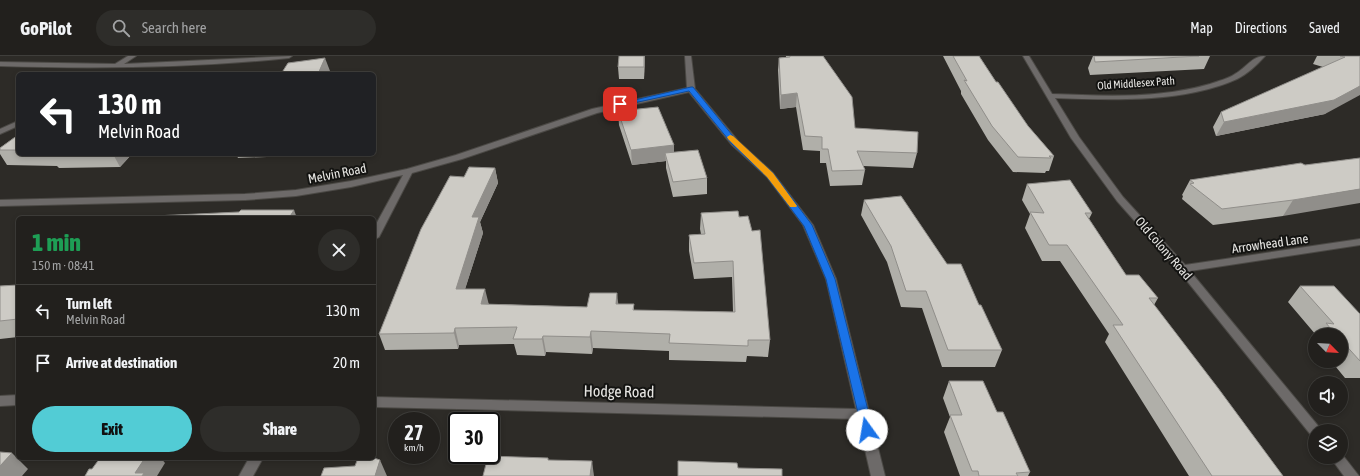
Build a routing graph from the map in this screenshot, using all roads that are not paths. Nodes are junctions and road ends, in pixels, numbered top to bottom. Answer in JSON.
{"nodes":[{"id":1,"x":133,"y":56,"type":"edge"},
{"id":2,"x":290,"y":56,"type":"edge"},
{"id":3,"x":688,"y":56,"type":"edge"},
{"id":4,"x":1026,"y":56,"type":"edge"},
{"id":5,"x":1258,"y":57,"type":"edge"},
{"id":6,"x":0,"y":64,"type":"edge"},
{"id":7,"x":113,"y":67,"type":"junction"},
{"id":8,"x":106,"y":72,"type":"edge"},
{"id":9,"x":691,"y":88,"type":"junction"},
{"id":10,"x":1050,"y":96,"type":"junction"},
{"id":11,"x":16,"y":124,"type":"edge"},
{"id":12,"x":0,"y":132,"type":"edge"},
{"id":13,"x":409,"y":171,"type":"junction"},
{"id":14,"x":0,"y":203,"type":"edge"},
{"id":15,"x":376,"y":233,"type":"edge"},
{"id":16,"x":1360,"y":242,"type":"edge"},
{"id":17,"x":1183,"y":269,"type":"junction"},
{"id":18,"x":16,"y":400,"type":"edge"},
{"id":19,"x":0,"y":401,"type":"edge"},
{"id":20,"x":376,"y":402,"type":"edge"},
{"id":21,"x":864,"y":414,"type":"junction"},
{"id":22,"x":1309,"y":424,"type":"edge"},
{"id":23,"x":255,"y":460,"type":"edge"},
{"id":24,"x":1343,"y":464,"type":"edge"},
{"id":25,"x":246,"y":476,"type":"edge"},
{"id":26,"x":878,"y":476,"type":"edge"},
{"id":27,"x":1352,"y":476,"type":"edge"}],
"edges":[{"from":1,"to":7,"type":"street"},
{"from":2,"to":7,"type":"street"},
{"from":3,"to":9,"type":"street"},
{"from":4,"to":10,"type":"street","name":"Old Colony Road"},
{"from":5,"to":10,"type":"street","name":"Old Middlesex Path"},
{"from":6,"to":7,"type":"street"},
{"from":7,"to":8,"type":"street"},
{"from":9,"to":13,"type":"street","name":"Melvin Road"},
{"from":9,"to":21,"type":"street"},
{"from":10,"to":17,"type":"street","name":"Old Colony Road"},
{"from":11,"to":12,"type":"street"},
{"from":13,"to":14,"type":"street","name":"Melvin Road"},
{"from":13,"to":15,"type":"street"},
{"from":16,"to":17,"type":"street","name":"Arrowhead Lane"},
{"from":17,"to":22,"type":"street","name":"Old Colony Road"},
{"from":18,"to":19,"type":"street"},
{"from":20,"to":21,"type":"street","name":"Hodge Road"},
{"from":21,"to":26,"type":"street"},
{"from":23,"to":25,"type":"street"},
{"from":24,"to":27,"type":"street"}]}
